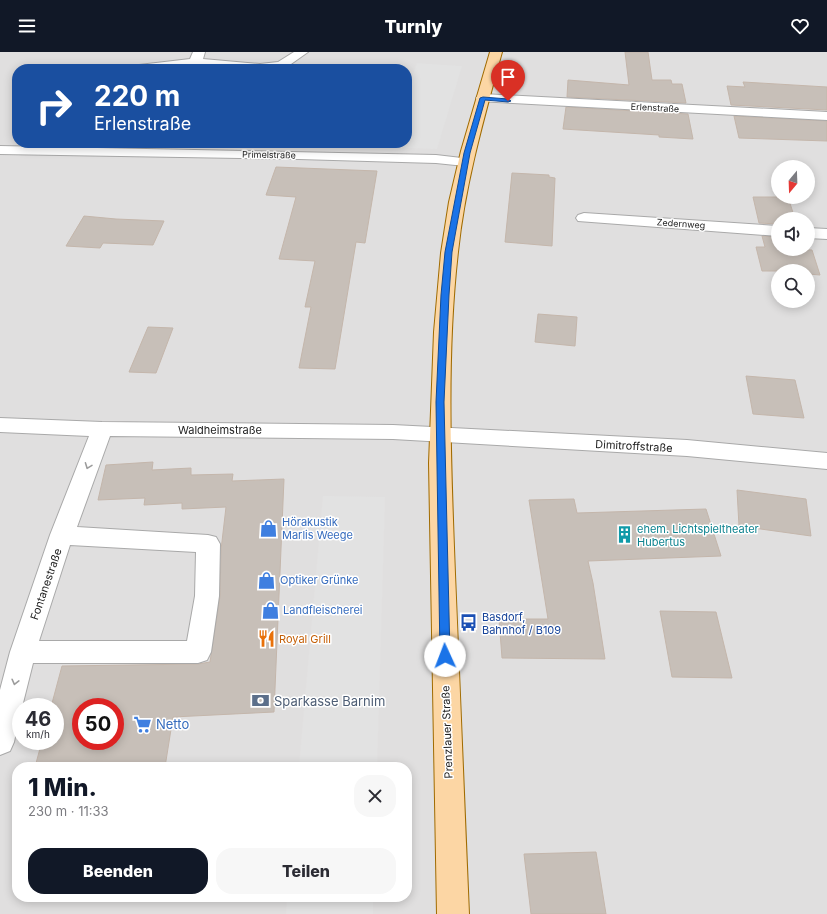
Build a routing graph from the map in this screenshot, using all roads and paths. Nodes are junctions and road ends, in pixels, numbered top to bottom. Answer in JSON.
{"nodes":[{"id":1,"x":302,"y":52,"type":"edge"},
{"id":2,"x":496,"y":52,"type":"edge"},
{"id":3,"x":197,"y":57,"type":"edge"},
{"id":4,"x":163,"y":64,"type":"edge"},
{"id":5,"x":237,"y":64,"type":"edge"},
{"id":6,"x":283,"y":64,"type":"edge"},
{"id":7,"x":483,"y":98,"type":"junction"},
{"id":8,"x":827,"y":116,"type":"edge"},
{"id":9,"x":73,"y":148,"type":"edge"},
{"id":10,"x":133,"y":148,"type":"edge"},
{"id":11,"x":283,"y":148,"type":"edge"},
{"id":12,"x":0,"y":150,"type":"edge"},
{"id":13,"x":299,"y":155,"type":"junction"},
{"id":14,"x":465,"y":162,"type":"junction"},
{"id":15,"x":584,"y":218,"type":"dead end"},
{"id":16,"x":771,"y":231,"type":"edge"},
{"id":17,"x":815,"y":233,"type":"edge"},
{"id":18,"x":827,"y":234,"type":"edge"},
{"id":19,"x":0,"y":425,"type":"edge"},
{"id":20,"x":102,"y":429,"type":"junction"},
{"id":21,"x":441,"y":435,"type":"junction"},
{"id":22,"x":827,"y":461,"type":"edge"},
{"id":23,"x":62,"y":535,"type":"junction"},
{"id":24,"x":23,"y":652,"type":"junction"},
{"id":25,"x":0,"y":742,"type":"edge"},
{"id":26,"x":453,"y":914,"type":"edge"}],
"edges":[{"from":1,"to":6,"type":"street"},
{"from":2,"to":7,"type":"main road","name":"Prenzlauer Straße"},
{"from":3,"to":4,"type":"street"},
{"from":3,"to":5,"type":"street"},
{"from":7,"to":8,"type":"street","name":"Erlenstraße"},
{"from":7,"to":14,"type":"main road","name":"Prenzlauer Straße"},
{"from":9,"to":12,"type":"street","name":"Primelstraße"},
{"from":10,"to":13,"type":"street","name":"Primelstraße"},
{"from":11,"to":13,"type":"street"},
{"from":13,"to":14,"type":"street","name":"Primelstraße"},
{"from":14,"to":21,"type":"main road","name":"Prenzlauer Straße"},
{"from":15,"to":16,"type":"street","name":"Zedernweg"},
{"from":17,"to":18,"type":"street"},
{"from":19,"to":20,"type":"street","name":"Waldheimstraße"},
{"from":20,"to":21,"type":"street","name":"Waldheimstraße"},
{"from":20,"to":23,"type":"street","name":"Fontanestraße","one_way":true},
{"from":21,"to":22,"type":"street","name":"Dimitroffstraße"},
{"from":21,"to":26,"type":"main road","name":"Prenzlauer Straße"},
{"from":23,"to":24,"type":"street","name":"Fontanestraße"},
{"from":23,"to":24,"type":"street"},
{"from":24,"to":25,"type":"street","name":"Fontanestraße","one_way":true}]}
